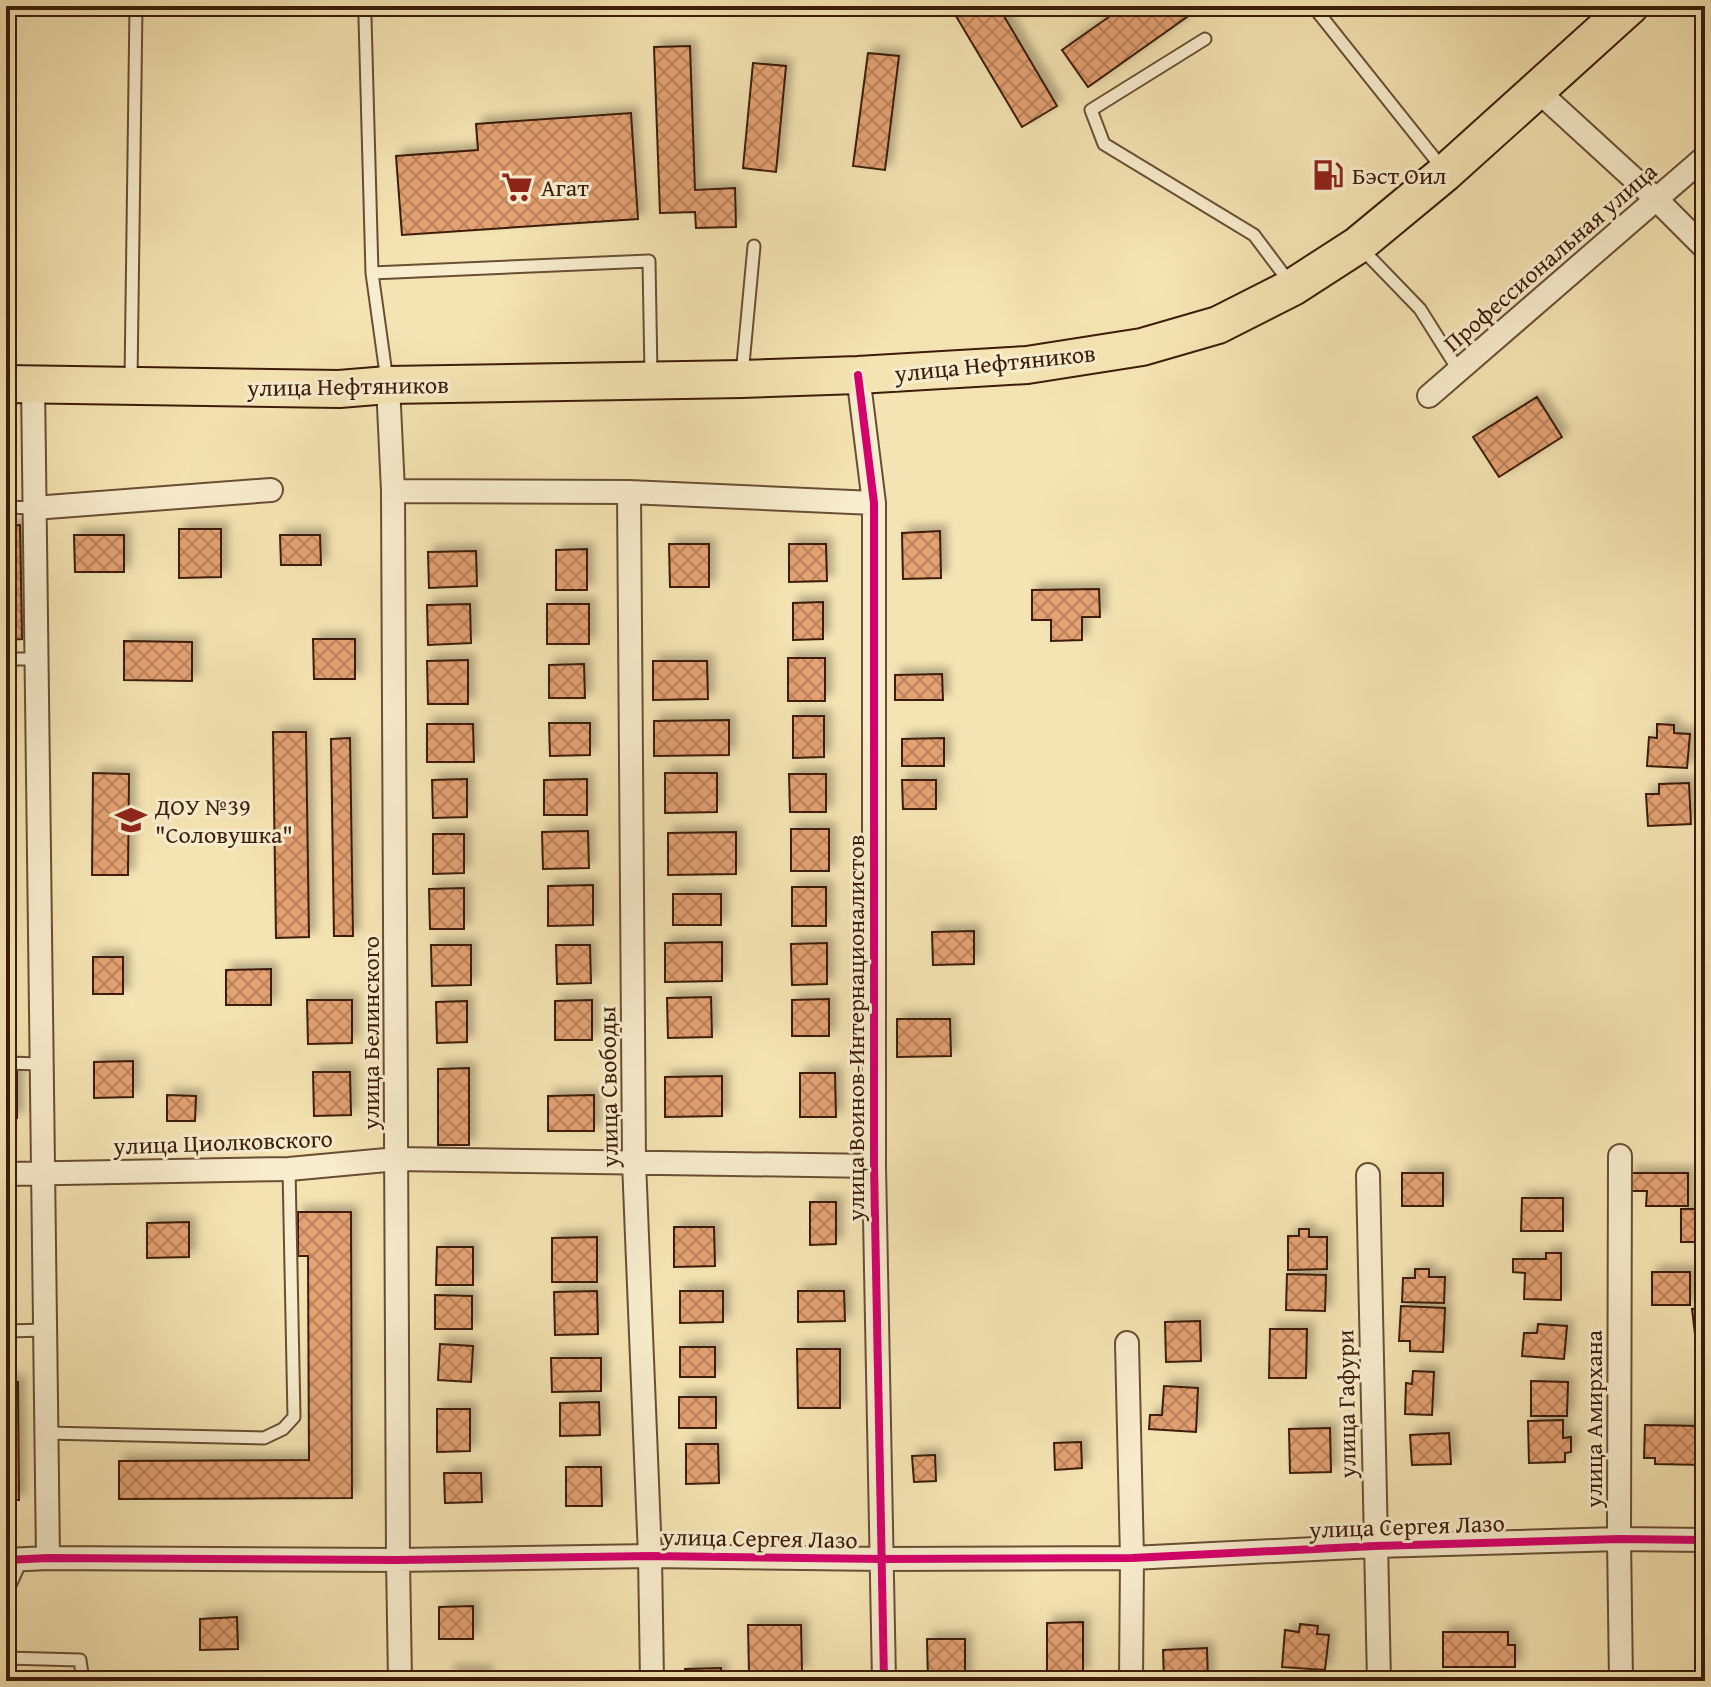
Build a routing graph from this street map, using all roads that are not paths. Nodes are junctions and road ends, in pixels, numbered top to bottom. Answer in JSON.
{"nodes":[{"id":1,"x":136,"y":6,"type":"edge"},
{"id":2,"x":1313,"y":6,"type":"edge"},
{"id":3,"x":1630,"y":6,"type":"edge"},
{"id":4,"x":365,"y":18,"type":"dead end"},
{"id":5,"x":1205,"y":39,"type":"dead end"},
{"id":6,"x":1538,"y":91,"type":"junction"},
{"id":7,"x":1705,"y":157,"type":"edge"},
{"id":8,"x":1445,"y":173,"type":"junction"},
{"id":9,"x":1656,"y":199,"type":"junction"},
{"id":10,"x":1358,"y":245,"type":"junction"},
{"id":11,"x":754,"y":246,"type":"dead end"},
{"id":12,"x":1705,"y":248,"type":"edge"},
{"id":13,"x":372,"y":273,"type":"junction"},
{"id":14,"x":1293,"y":287,"type":"junction"},
{"id":15,"x":1459,"y":371,"type":"junction"},
{"id":16,"x":858,"y":375,"type":"junction"},
{"id":17,"x":742,"y":379,"type":"junction"},
{"id":18,"x":651,"y":381,"type":"junction"},
{"id":19,"x":20,"y":384,"type":"edge"},
{"id":20,"x":388,"y":385,"type":"junction"},
{"id":21,"x":131,"y":386,"type":"junction"},
{"id":22,"x":1429,"y":396,"type":"dead end"},
{"id":23,"x":271,"y":490,"type":"dead end"},
{"id":24,"x":393,"y":491,"type":"junction"},
{"id":25,"x":629,"y":492,"type":"junction"},
{"id":26,"x":874,"y":503,"type":"junction"},
{"id":27,"x":6,"y":507,"type":"edge"},
{"id":28,"x":34,"y":508,"type":"junction"},
{"id":29,"x":6,"y":659,"type":"edge"},
{"id":30,"x":36,"y":659,"type":"junction"},
{"id":31,"x":6,"y":1063,"type":"edge"},
{"id":32,"x":41,"y":1064,"type":"junction"},
{"id":33,"x":1620,"y":1156,"type":"dead end"},
{"id":34,"x":397,"y":1159,"type":"junction"},
{"id":35,"x":634,"y":1162,"type":"junction"},
{"id":36,"x":874,"y":1166,"type":"junction"},
{"id":37,"x":289,"y":1169,"type":"junction"},
{"id":38,"x":43,"y":1173,"type":"junction"},
{"id":39,"x":6,"y":1174,"type":"edge"},
{"id":40,"x":1368,"y":1175,"type":"dead end"},
{"id":41,"x":45,"y":1330,"type":"junction"},
{"id":42,"x":6,"y":1331,"type":"edge"},
{"id":43,"x":1127,"y":1343,"type":"dead end"},
{"id":44,"x":46,"y":1433,"type":"junction"},
{"id":45,"x":1619,"y":1539,"type":"junction"},
{"id":46,"x":1705,"y":1540,"type":"edge"},
{"id":47,"x":1375,"y":1546,"type":"junction"},
{"id":48,"x":650,"y":1556,"type":"junction"},
{"id":49,"x":48,"y":1558,"type":"junction"},
{"id":50,"x":1132,"y":1558,"type":"junction"},
{"id":51,"x":883,"y":1559,"type":"junction"},
{"id":52,"x":14,"y":1560,"type":"edge"},
{"id":53,"x":398,"y":1560,"type":"junction"},
{"id":54,"x":6,"y":1594,"type":"edge"},
{"id":55,"x":6,"y":1658,"type":"edge"},
{"id":56,"x":83,"y":1681,"type":"edge"},
{"id":57,"x":400,"y":1681,"type":"edge"},
{"id":58,"x":652,"y":1681,"type":"edge"},
{"id":59,"x":884,"y":1681,"type":"edge"},
{"id":60,"x":1131,"y":1681,"type":"edge"},
{"id":61,"x":1379,"y":1681,"type":"edge"},
{"id":62,"x":1621,"y":1681,"type":"edge"}],
"edges":[{"from":1,"to":21,"type":"lane"},
{"from":2,"to":8,"type":"lane"},
{"from":3,"to":6,"type":"main road","name":"улица Нефтяников"},
{"from":4,"to":13,"type":"lane"},
{"from":5,"to":14,"type":"lane"},
{"from":6,"to":8,"type":"main road","name":"улица Нефтяников"},
{"from":6,"to":9,"type":"street"},
{"from":7,"to":9,"type":"street","name":"Профессиональная улица"},
{"from":8,"to":10,"type":"main road","name":"улица Нефтяников"},
{"from":9,"to":12,"type":"street"},
{"from":9,"to":15,"type":"street","name":"Профессиональная улица"},
{"from":10,"to":14,"type":"main road","name":"улица Нефтяников"},
{"from":10,"to":15,"type":"lane"},
{"from":11,"to":17,"type":"lane"},
{"from":13,"to":18,"type":"lane"},
{"from":13,"to":20,"type":"lane"},
{"from":14,"to":16,"type":"main road","name":"улица Нефтяников"},
{"from":15,"to":22,"type":"street","name":"Профессиональная улица"},
{"from":16,"to":17,"type":"main road","name":"улица Нефтяников"},
{"from":16,"to":26,"type":"street","name":"улица Воинов-Интернационалистов"},
{"from":17,"to":18,"type":"main road","name":"улица Нефтяников"},
{"from":18,"to":20,"type":"main road","name":"улица Нефтяников"},
{"from":19,"to":21,"type":"main road","name":"улица Нефтяников"},
{"from":19,"to":28,"type":"street"},
{"from":20,"to":21,"type":"main road","name":"улица Нефтяников"},
{"from":20,"to":24,"type":"street","name":"улица Белинского"},
{"from":23,"to":28,"type":"street"},
{"from":24,"to":25,"type":"street"},
{"from":24,"to":34,"type":"street","name":"улица Белинского"},
{"from":25,"to":26,"type":"street"},
{"from":25,"to":35,"type":"street","name":"улица Свободы"},
{"from":26,"to":36,"type":"street","name":"улица Воинов-Интернационалистов"},
{"from":27,"to":28,"type":"lane"},
{"from":28,"to":30,"type":"street"},
{"from":29,"to":30,"type":"lane"},
{"from":30,"to":32,"type":"street"},
{"from":31,"to":32,"type":"lane"},
{"from":32,"to":38,"type":"street"},
{"from":33,"to":45,"type":"street","name":"улица Амирхана"},
{"from":34,"to":35,"type":"street","name":"улица Циолковского"},
{"from":34,"to":37,"type":"street","name":"улица Циолковского"},
{"from":34,"to":53,"type":"street","name":"улица Белинского"},
{"from":35,"to":36,"type":"street","name":"улица Циолковского"},
{"from":35,"to":48,"type":"street","name":"улица Свободы"},
{"from":36,"to":51,"type":"street","name":"улица Воинов-Интернационалистов"},
{"from":37,"to":38,"type":"street","name":"улица Циолковского"},
{"from":37,"to":44,"type":"lane"},
{"from":38,"to":39,"type":"street","name":"улица Циолковского"},
{"from":38,"to":41,"type":"street"},
{"from":40,"to":47,"type":"street","name":"улица Гафури"},
{"from":41,"to":42,"type":"lane"},
{"from":41,"to":44,"type":"street"},
{"from":43,"to":50,"type":"street"},
{"from":44,"to":49,"type":"street"},
{"from":45,"to":46,"type":"street","name":"улица Сергея Лазо"},
{"from":45,"to":47,"type":"street","name":"улица Сергея Лазо"},
{"from":45,"to":62,"type":"street","name":"улица Амирхана"},
{"from":47,"to":50,"type":"street","name":"улица Сергея Лазо"},
{"from":47,"to":61,"type":"street","name":"улица Гафури"},
{"from":48,"to":51,"type":"street","name":"улица Сергея Лазо"},
{"from":48,"to":53,"type":"street","name":"улица Сергея Лазо"},
{"from":48,"to":58,"type":"street","name":"улица Свободы"},
{"from":49,"to":52,"type":"street","name":"улица Сергея Лазо"},
{"from":49,"to":53,"type":"street","name":"улица Сергея Лазо"},
{"from":50,"to":51,"type":"street","name":"улица Сергея Лазо"},
{"from":50,"to":60,"type":"street"},
{"from":51,"to":59,"type":"street","name":"улица Воинов-Интернационалистов"},
{"from":52,"to":54,"type":"lane"},
{"from":53,"to":57,"type":"street","name":"улица Белинского"},
{"from":55,"to":56,"type":"lane"}]}
